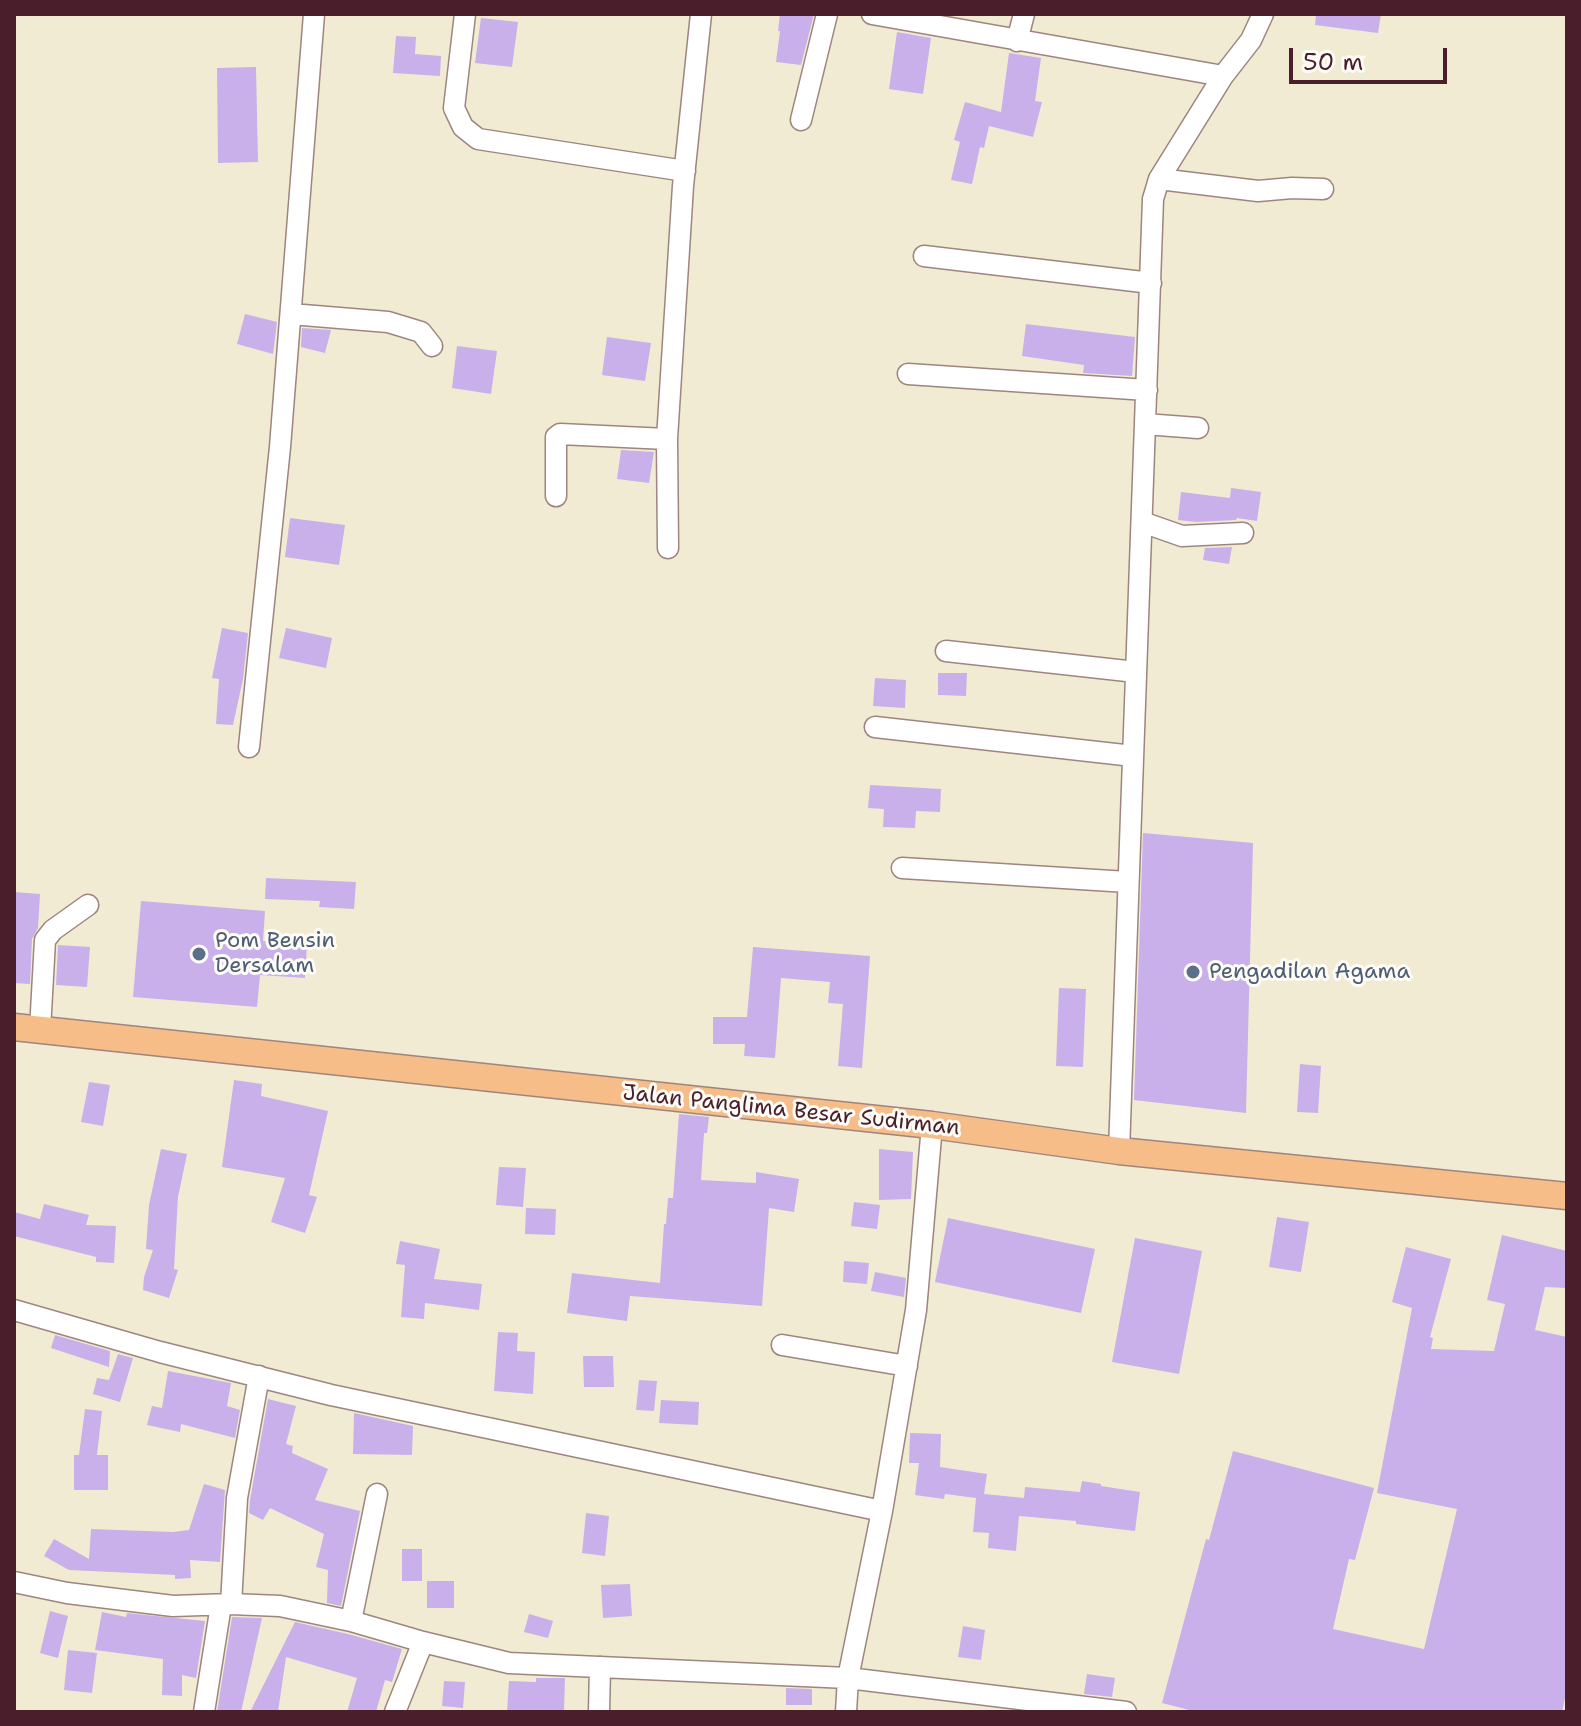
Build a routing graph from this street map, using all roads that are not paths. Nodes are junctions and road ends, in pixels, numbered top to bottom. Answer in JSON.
{"nodes":[{"id":1,"x":314,"y":14,"type":"edge"},
{"id":2,"x":465,"y":14,"type":"edge"},
{"id":3,"x":701,"y":14,"type":"edge"},
{"id":4,"x":827,"y":14,"type":"edge"},
{"id":5,"x":872,"y":14,"type":"edge"},
{"id":6,"x":1024,"y":14,"type":"edge"},
{"id":7,"x":1263,"y":14,"type":"edge"},
{"id":8,"x":1017,"y":41,"type":"junction"},
{"id":9,"x":1223,"y":76,"type":"junction"},
{"id":10,"x":801,"y":120,"type":"dead end"},
{"id":11,"x":685,"y":171,"type":"junction"},
{"id":12,"x":1159,"y":179,"type":"junction"},
{"id":13,"x":1323,"y":189,"type":"dead end"},
{"id":14,"x":924,"y":256,"type":"dead end"},
{"id":15,"x":1151,"y":283,"type":"junction"},
{"id":16,"x":291,"y":314,"type":"junction"},
{"id":17,"x":432,"y":346,"type":"dead end"},
{"id":18,"x":908,"y":374,"type":"dead end"},
{"id":19,"x":1147,"y":390,"type":"junction"},
{"id":20,"x":1145,"y":424,"type":"junction"},
{"id":21,"x":1198,"y":428,"type":"dead end"},
{"id":22,"x":667,"y":439,"type":"junction"},
{"id":23,"x":556,"y":496,"type":"dead end"},
{"id":24,"x":1142,"y":522,"type":"junction"},
{"id":25,"x":1243,"y":533,"type":"dead end"},
{"id":26,"x":668,"y":548,"type":"dead end"},
{"id":27,"x":946,"y":651,"type":"dead end"},
{"id":28,"x":1136,"y":672,"type":"junction"},
{"id":29,"x":875,"y":727,"type":"dead end"},
{"id":30,"x":249,"y":747,"type":"dead end"},
{"id":31,"x":1133,"y":756,"type":"junction"},
{"id":32,"x":902,"y":868,"type":"dead end"},
{"id":33,"x":1128,"y":882,"type":"junction"},
{"id":34,"x":88,"y":905,"type":"dead end"},
{"id":35,"x":27,"y":1029,"type":"edge"},
{"id":36,"x":932,"y":1125,"type":"junction"},
{"id":37,"x":1119,"y":1151,"type":"junction"},
{"id":38,"x":1567,"y":1196,"type":"edge"},
{"id":39,"x":14,"y":1310,"type":"edge"},
{"id":40,"x":782,"y":1345,"type":"dead end"},
{"id":41,"x":907,"y":1366,"type":"junction"},
{"id":42,"x":259,"y":1376,"type":"junction"},
{"id":43,"x":377,"y":1494,"type":"dead end"},
{"id":44,"x":882,"y":1511,"type":"junction"},
{"id":45,"x":14,"y":1582,"type":"edge"},
{"id":46,"x":226,"y":1604,"type":"junction"},
{"id":47,"x":351,"y":1621,"type":"junction"},
{"id":48,"x":423,"y":1642,"type":"junction"},
{"id":49,"x":600,"y":1667,"type":"junction"},
{"id":50,"x":848,"y":1678,"type":"junction"},
{"id":51,"x":204,"y":1712,"type":"edge"},
{"id":52,"x":395,"y":1712,"type":"edge"},
{"id":53,"x":599,"y":1712,"type":"edge"},
{"id":54,"x":846,"y":1712,"type":"edge"},
{"id":55,"x":1126,"y":1712,"type":"edge"}],
"edges":[{"from":1,"to":16,"type":"street"},
{"from":2,"to":11,"type":"street"},
{"from":3,"to":11,"type":"street"},
{"from":4,"to":10,"type":"street"},
{"from":5,"to":8,"type":"street"},
{"from":6,"to":8,"type":"street"},
{"from":7,"to":9,"type":"street"},
{"from":8,"to":9,"type":"street"},
{"from":9,"to":12,"type":"street"},
{"from":11,"to":22,"type":"street"},
{"from":12,"to":13,"type":"street"},
{"from":12,"to":15,"type":"street"},
{"from":14,"to":15,"type":"street"},
{"from":15,"to":19,"type":"street"},
{"from":16,"to":17,"type":"street"},
{"from":16,"to":30,"type":"street"},
{"from":18,"to":19,"type":"street"},
{"from":19,"to":20,"type":"street"},
{"from":20,"to":21,"type":"street"},
{"from":20,"to":24,"type":"street"},
{"from":22,"to":23,"type":"street"},
{"from":22,"to":26,"type":"street"},
{"from":24,"to":25,"type":"street"},
{"from":24,"to":28,"type":"street"},
{"from":27,"to":28,"type":"street"},
{"from":28,"to":31,"type":"street"},
{"from":29,"to":31,"type":"street"},
{"from":31,"to":33,"type":"street"},
{"from":32,"to":33,"type":"street"},
{"from":33,"to":37,"type":"street"},
{"from":34,"to":35,"type":"street"},
{"from":35,"to":36,"type":"main road","name":"Jalan Panglima Besar Sudirman"},
{"from":36,"to":37,"type":"main road","name":"Jalan Panglima Besar Sudirman"},
{"from":36,"to":41,"type":"street"},
{"from":37,"to":38,"type":"main road","name":"Jalan Panglima Besar Sudirman"},
{"from":39,"to":42,"type":"street"},
{"from":40,"to":41,"type":"street"},
{"from":41,"to":44,"type":"street"},
{"from":42,"to":44,"type":"street"},
{"from":42,"to":46,"type":"street"},
{"from":43,"to":47,"type":"street"},
{"from":44,"to":50,"type":"street"},
{"from":45,"to":46,"type":"street"},
{"from":46,"to":47,"type":"street"},
{"from":46,"to":51,"type":"street"},
{"from":47,"to":48,"type":"street"},
{"from":48,"to":49,"type":"street"},
{"from":48,"to":52,"type":"street"},
{"from":49,"to":50,"type":"street"},
{"from":49,"to":53,"type":"street"},
{"from":50,"to":54,"type":"street"},
{"from":50,"to":55,"type":"street"}]}
